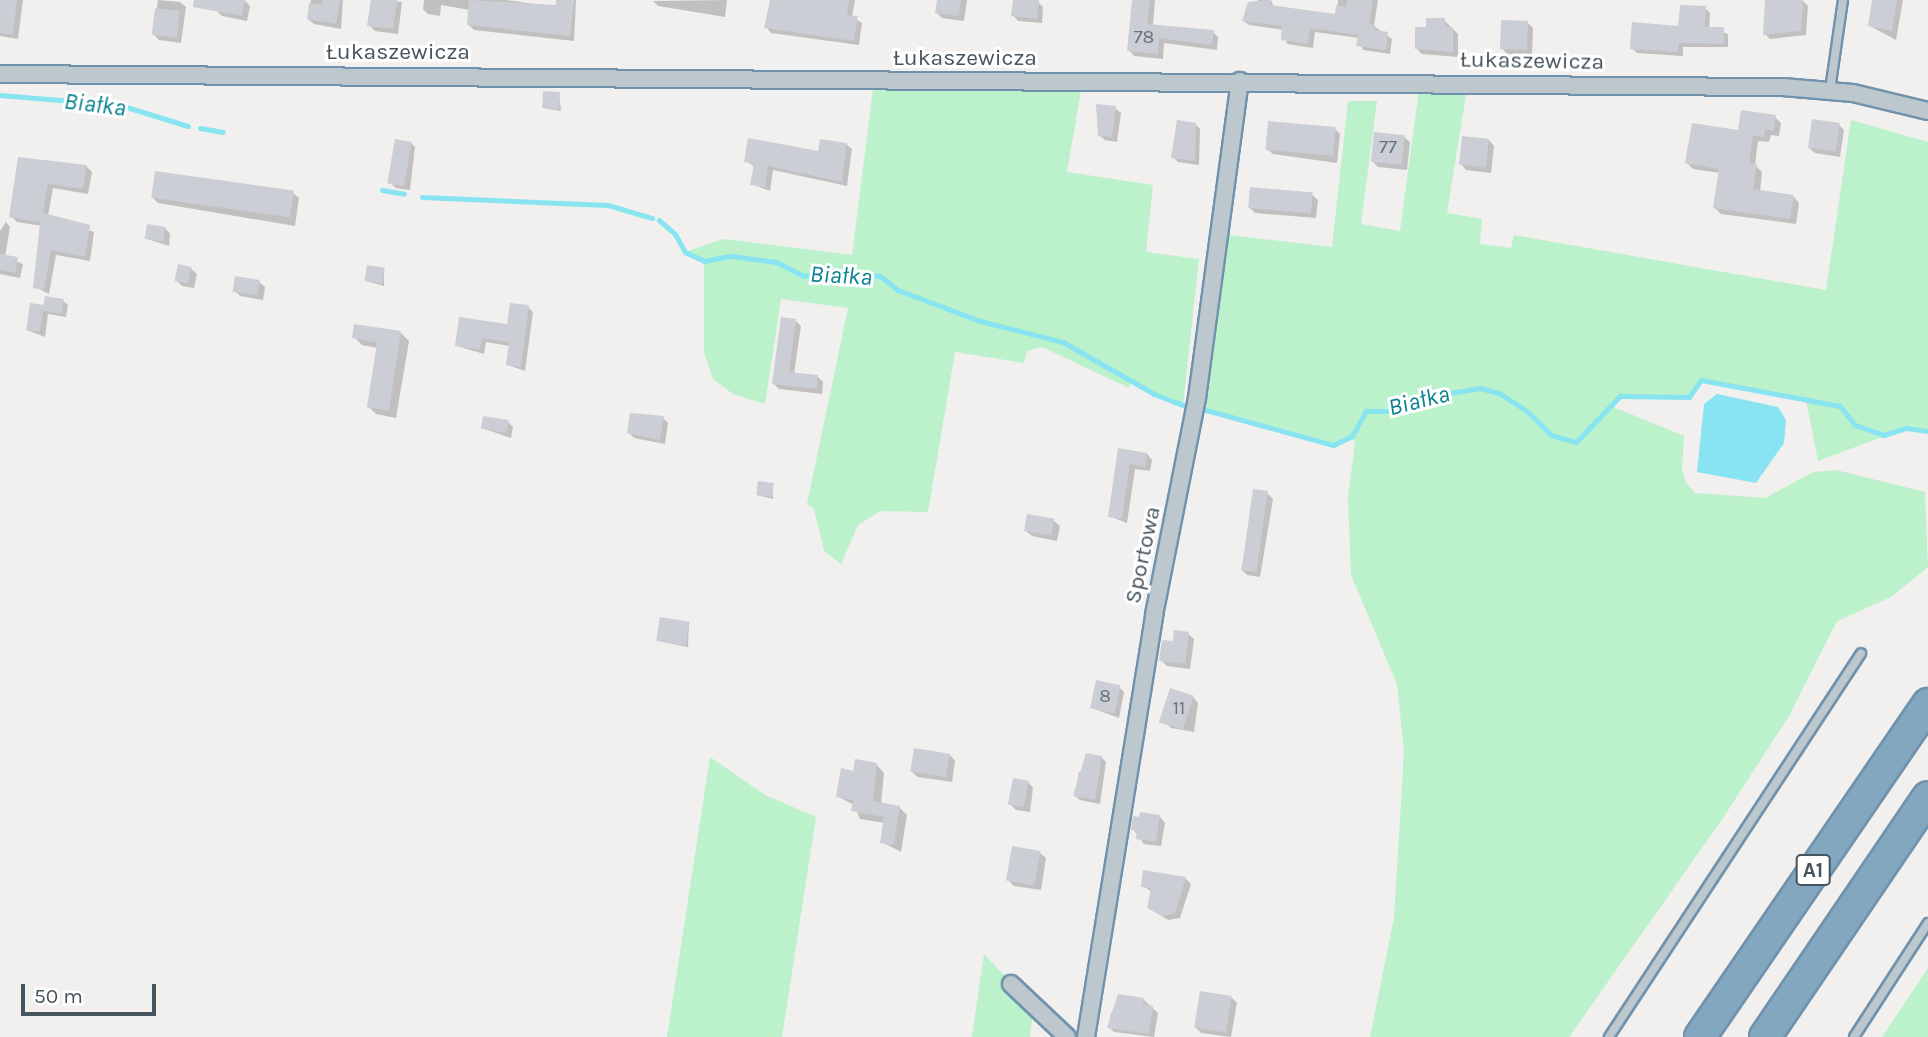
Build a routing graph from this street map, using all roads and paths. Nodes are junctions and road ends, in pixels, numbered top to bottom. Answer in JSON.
{"nodes":[{"id":1,"x":1843,"y":0,"type":"edge"},
{"id":2,"x":0,"y":74,"type":"edge"},
{"id":3,"x":1240,"y":81,"type":"junction"},
{"id":4,"x":1830,"y":90,"type":"junction"},
{"id":5,"x":1928,"y":111,"type":"edge"},
{"id":6,"x":1861,"y":653,"type":"dead end"},
{"id":7,"x":1928,"y":704,"type":"edge"},
{"id":8,"x":1928,"y":797,"type":"edge"},
{"id":9,"x":1928,"y":923,"type":"edge"},
{"id":10,"x":1011,"y":984,"type":"dead end"},
{"id":11,"x":1720,"y":1007,"type":"junction"},
{"id":12,"x":1067,"y":1037,"type":"edge"},
{"id":13,"x":1086,"y":1037,"type":"edge"},
{"id":14,"x":1609,"y":1037,"type":"edge"},
{"id":15,"x":1700,"y":1037,"type":"edge"},
{"id":16,"x":1708,"y":1037,"type":"edge"},
{"id":17,"x":1765,"y":1037,"type":"edge"},
{"id":18,"x":1854,"y":1037,"type":"edge"}],
"edges":[{"from":1,"to":4,"type":"lane"},
{"from":2,"to":3,"type":"street","name":"Łukaszewicza"},
{"from":3,"to":4,"type":"street","name":"Łukaszewicza"},
{"from":3,"to":13,"type":"street","name":"Sportowa"},
{"from":4,"to":5,"type":"street","name":"Łukaszewicza"},
{"from":6,"to":14,"type":"lane"},
{"from":7,"to":11,"type":"highway","number":"A1"},
{"from":8,"to":17,"type":"highway","number":"A1"},
{"from":9,"to":18,"type":"lane"},
{"from":10,"to":12,"type":"street"},
{"from":11,"to":15,"type":"highway","number":"A1"},
{"from":11,"to":16,"type":"lane"}]}
